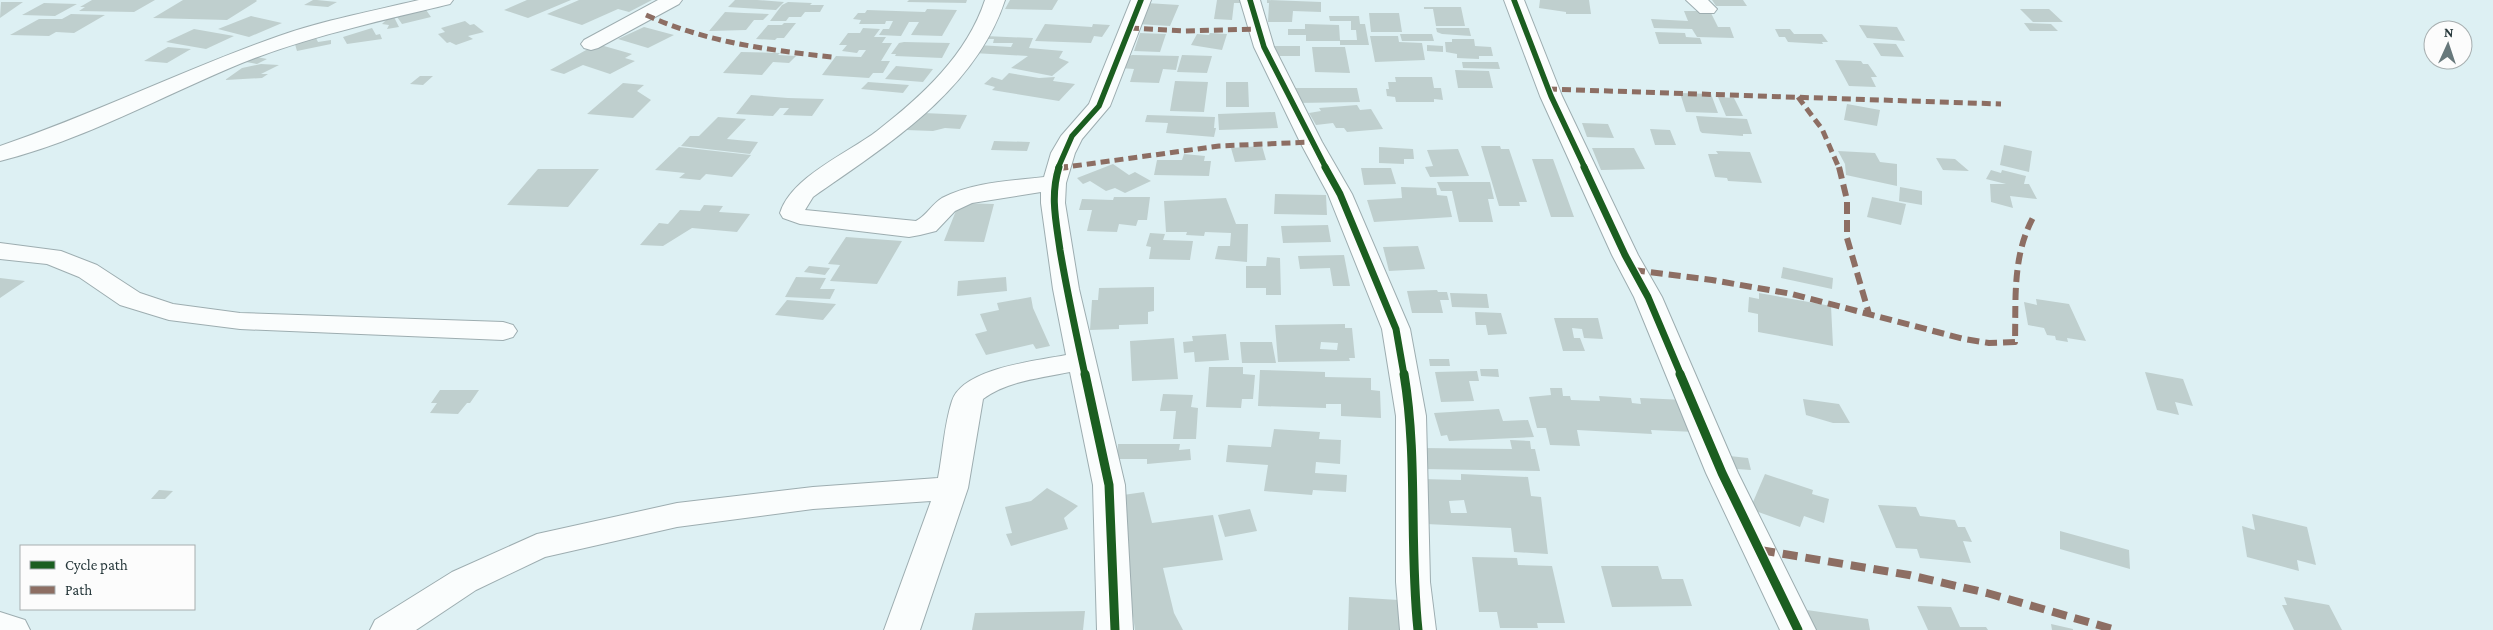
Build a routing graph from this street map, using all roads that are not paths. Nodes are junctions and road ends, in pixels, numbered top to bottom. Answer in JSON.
{"nodes":[{"id":1,"x":443,"y":0,"type":"edge"},
{"id":2,"x":672,"y":0,"type":"edge"},
{"id":3,"x":995,"y":0,"type":"edge"},
{"id":4,"x":1141,"y":0,"type":"edge"},
{"id":5,"x":1250,"y":0,"type":"edge"},
{"id":6,"x":1514,"y":0,"type":"edge"},
{"id":7,"x":591,"y":44,"type":"dead end"},
{"id":8,"x":0,"y":154,"type":"edge"},
{"id":9,"x":1054,"y":183,"type":"junction"},
{"id":10,"x":0,"y":251,"type":"edge"},
{"id":11,"x":503,"y":331,"type":"dead end"},
{"id":12,"x":1081,"y":362,"type":"junction"},
{"id":13,"x":952,"y":488,"type":"junction"},
{"id":14,"x":0,"y":626,"type":"edge"},
{"id":15,"x":12,"y":630,"type":"edge"},
{"id":16,"x":388,"y":630,"type":"edge"},
{"id":17,"x":902,"y":630,"type":"edge"},
{"id":18,"x":1115,"y":630,"type":"edge"},
{"id":19,"x":1418,"y":630,"type":"edge"},
{"id":20,"x":1798,"y":630,"type":"edge"}],
"edges":[{"from":1,"to":8,"type":"street"},
{"from":2,"to":7,"type":"street"},
{"from":3,"to":9,"type":"street"},
{"from":4,"to":9,"type":"street"},
{"from":5,"to":19,"type":"street"},
{"from":6,"to":20,"type":"street"},
{"from":9,"to":12,"type":"street"},
{"from":10,"to":11,"type":"street"},
{"from":12,"to":13,"type":"street"},
{"from":12,"to":18,"type":"street"},
{"from":13,"to":16,"type":"street"},
{"from":13,"to":17,"type":"street"},
{"from":14,"to":15,"type":"street"}]}
